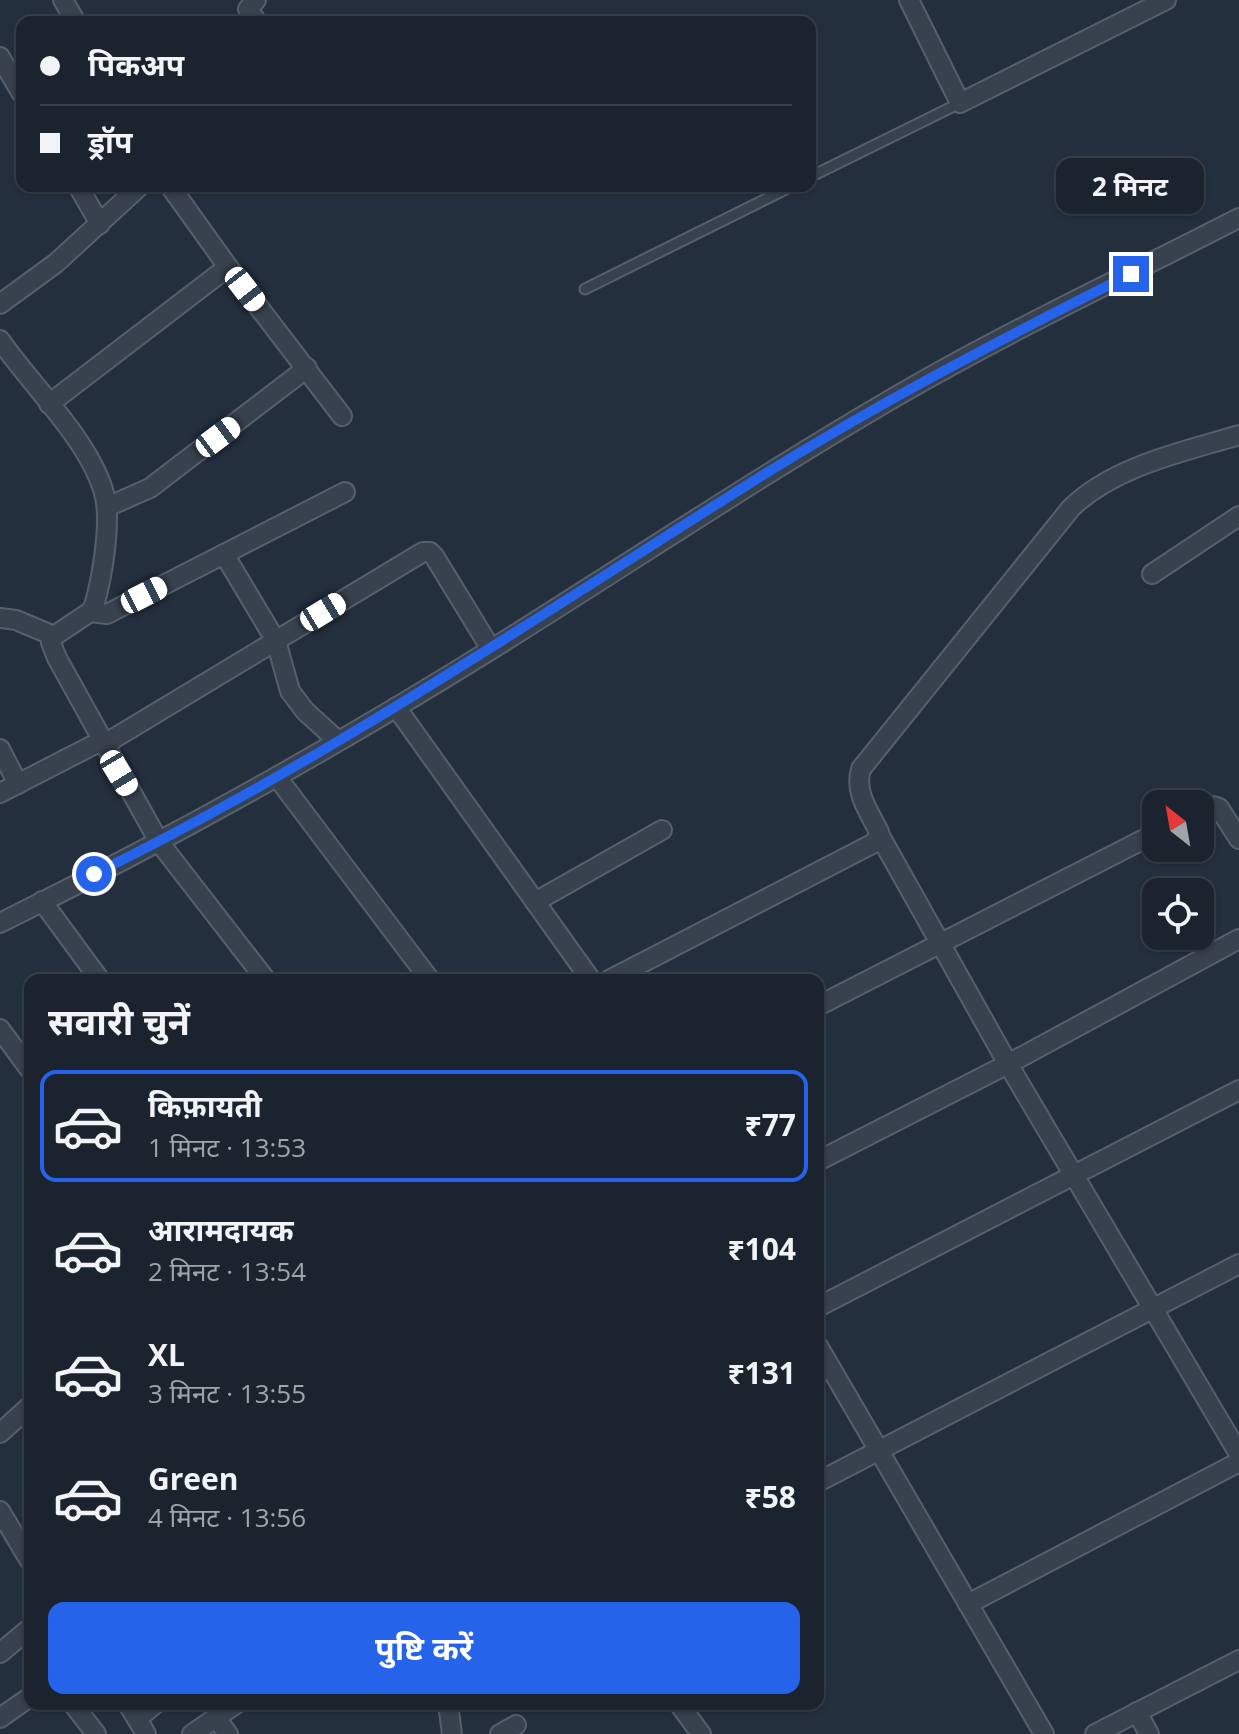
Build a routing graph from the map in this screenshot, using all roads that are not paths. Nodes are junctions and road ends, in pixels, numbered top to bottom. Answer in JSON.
{"nodes":[{"id":1,"x":256,"y":0,"type":"edge"},
{"id":2,"x":909,"y":0,"type":"edge"},
{"id":3,"x":1166,"y":0,"type":"edge"},
{"id":4,"x":253,"y":16,"type":"edge"},
{"id":5,"x":0,"y":57,"type":"edge"},
{"id":6,"x":16,"y":84,"type":"edge"},
{"id":7,"x":960,"y":103,"type":"junction"},
{"id":8,"x":816,"y":174,"type":"edge"},
{"id":9,"x":81,"y":192,"type":"edge"},
{"id":10,"x":134,"y":192,"type":"edge"},
{"id":11,"x":174,"y":192,"type":"edge"},
{"id":12,"x":780,"y":192,"type":"edge"},
{"id":13,"x":1239,"y":218,"type":"edge"},
{"id":14,"x":100,"y":224,"type":"junction"},
{"id":15,"x":228,"y":267,"type":"junction"},
{"id":16,"x":585,"y":289,"type":"dead end"},
{"id":17,"x":0,"y":304,"type":"edge"},
{"id":18,"x":0,"y":340,"type":"edge"},
{"id":19,"x":307,"y":368,"type":"junction"},
{"id":20,"x":49,"y":404,"type":"junction"},
{"id":21,"x":342,"y":416,"type":"dead end"},
{"id":22,"x":1239,"y":435,"type":"edge"},
{"id":23,"x":345,"y":492,"type":"dead end"},
{"id":24,"x":107,"y":507,"type":"junction"},
{"id":25,"x":1239,"y":516,"type":"edge"},
{"id":26,"x":226,"y":559,"type":"junction"},
{"id":27,"x":1152,"y":574,"type":"dead end"},
{"id":28,"x":90,"y":612,"type":"junction"},
{"id":29,"x":0,"y":618,"type":"edge"},
{"id":30,"x":54,"y":636,"type":"junction"},
{"id":31,"x":276,"y":641,"type":"junction"},
{"id":32,"x":491,"y":649,"type":"junction"},
{"id":33,"x":396,"y":707,"type":"junction"},
{"id":34,"x":338,"y":741,"type":"junction"},
{"id":35,"x":102,"y":743,"type":"junction"},
{"id":36,"x":0,"y":749,"type":"edge"},
{"id":37,"x":277,"y":777,"type":"junction"},
{"id":38,"x":18,"y":784,"type":"junction"},
{"id":39,"x":0,"y":793,"type":"edge"},
{"id":40,"x":1214,"y":806,"type":"edge"},
{"id":41,"x":662,"y":830,"type":"dead end"},
{"id":42,"x":880,"y":836,"type":"junction"},
{"id":43,"x":1239,"y":839,"type":"edge"},
{"id":44,"x":1142,"y":840,"type":"edge"},
{"id":45,"x":159,"y":842,"type":"junction"},
{"id":46,"x":42,"y":901,"type":"junction"},
{"id":47,"x":535,"y":902,"type":"junction"},
{"id":48,"x":0,"y":923,"type":"edge"},
{"id":49,"x":1239,"y":939,"type":"edge"},
{"id":50,"x":941,"y":942,"type":"junction"},
{"id":51,"x":96,"y":974,"type":"edge"},
{"id":52,"x":261,"y":974,"type":"edge"},
{"id":53,"x":425,"y":974,"type":"edge"},
{"id":54,"x":587,"y":974,"type":"edge"},
{"id":55,"x":621,"y":974,"type":"edge"},
{"id":56,"x":824,"y":1003,"type":"edge"},
{"id":57,"x":0,"y":1029,"type":"edge"},
{"id":58,"x":24,"y":1062,"type":"edge"},
{"id":59,"x":1008,"y":1064,"type":"junction"},
{"id":60,"x":1239,"y":1090,"type":"edge"},
{"id":61,"x":824,"y":1158,"type":"edge"},
{"id":62,"x":1075,"y":1176,"type":"junction"},
{"id":63,"x":1239,"y":1264,"type":"edge"},
{"id":64,"x":824,"y":1304,"type":"edge"},
{"id":65,"x":1154,"y":1308,"type":"junction"},
{"id":66,"x":824,"y":1357,"type":"edge"},
{"id":67,"x":24,"y":1411,"type":"edge"},
{"id":68,"x":0,"y":1433,"type":"edge"},
{"id":69,"x":877,"y":1452,"type":"junction"},
{"id":70,"x":1239,"y":1454,"type":"edge"},
{"id":71,"x":1239,"y":1462,"type":"edge"},
{"id":72,"x":824,"y":1479,"type":"edge"},
{"id":73,"x":0,"y":1511,"type":"edge"},
{"id":74,"x":24,"y":1551,"type":"edge"},
{"id":75,"x":968,"y":1604,"type":"junction"},
{"id":76,"x":24,"y":1633,"type":"edge"},
{"id":77,"x":0,"y":1653,"type":"edge"},
{"id":78,"x":1239,"y":1660,"type":"edge"},
{"id":79,"x":24,"y":1701,"type":"edge"},
{"id":80,"x":78,"y":1710,"type":"edge"},
{"id":81,"x":227,"y":1710,"type":"edge"},
{"id":82,"x":449,"y":1710,"type":"edge"},
{"id":83,"x":683,"y":1710,"type":"edge"},
{"id":84,"x":1137,"y":1712,"type":"junction"},
{"id":85,"x":0,"y":1718,"type":"edge"},
{"id":86,"x":216,"y":1718,"type":"junction"},
{"id":87,"x":96,"y":1734,"type":"edge"},
{"id":88,"x":192,"y":1734,"type":"edge"},
{"id":89,"x":228,"y":1734,"type":"edge"},
{"id":90,"x":452,"y":1734,"type":"edge"},
{"id":91,"x":701,"y":1734,"type":"edge"},
{"id":92,"x":1044,"y":1734,"type":"edge"},
{"id":93,"x":1095,"y":1734,"type":"edge"},
{"id":94,"x":1149,"y":1734,"type":"edge"}],
"edges":[{"from":1,"to":4,"type":"street"},
{"from":2,"to":7,"type":"street"},
{"from":3,"to":7,"type":"street"},
{"from":5,"to":6,"type":"street"},
{"from":7,"to":8,"type":"lane"},
{"from":9,"to":14,"type":"street"},
{"from":10,"to":14,"type":"street"},
{"from":11,"to":15,"type":"street"},
{"from":12,"to":16,"type":"lane"},
{"from":13,"to":32,"type":"street"},
{"from":14,"to":17,"type":"street"},
{"from":15,"to":19,"type":"street"},
{"from":15,"to":20,"type":"street"},
{"from":18,"to":20,"type":"street"},
{"from":19,"to":21,"type":"street"},
{"from":19,"to":24,"type":"street"},
{"from":20,"to":24,"type":"street"},
{"from":22,"to":42,"type":"street"},
{"from":23,"to":26,"type":"street"},
{"from":24,"to":28,"type":"street"},
{"from":25,"to":27,"type":"street"},
{"from":26,"to":28,"type":"street"},
{"from":26,"to":31,"type":"street"},
{"from":28,"to":30,"type":"street"},
{"from":29,"to":30,"type":"street"},
{"from":30,"to":35,"type":"street"},
{"from":31,"to":32,"type":"street"},
{"from":31,"to":34,"type":"street"},
{"from":31,"to":35,"type":"street"},
{"from":32,"to":33,"type":"street"},
{"from":33,"to":34,"type":"street"},
{"from":33,"to":47,"type":"street"},
{"from":34,"to":37,"type":"street"},
{"from":35,"to":38,"type":"street"},
{"from":35,"to":45,"type":"street"},
{"from":36,"to":38,"type":"street"},
{"from":37,"to":45,"type":"street"},
{"from":37,"to":53,"type":"street"},
{"from":38,"to":39,"type":"street"},
{"from":40,"to":43,"type":"street"},
{"from":41,"to":47,"type":"street"},
{"from":42,"to":50,"type":"street"},
{"from":42,"to":55,"type":"street"},
{"from":44,"to":50,"type":"street"},
{"from":45,"to":46,"type":"street"},
{"from":45,"to":52,"type":"street"},
{"from":46,"to":48,"type":"street"},
{"from":46,"to":51,"type":"street"},
{"from":47,"to":54,"type":"street"},
{"from":49,"to":59,"type":"street"},
{"from":50,"to":56,"type":"street"},
{"from":50,"to":59,"type":"street"},
{"from":57,"to":58,"type":"street"},
{"from":59,"to":61,"type":"street"},
{"from":59,"to":62,"type":"street"},
{"from":60,"to":62,"type":"street"},
{"from":62,"to":64,"type":"street"},
{"from":62,"to":65,"type":"street"},
{"from":63,"to":65,"type":"street"},
{"from":65,"to":69,"type":"street"},
{"from":65,"to":70,"type":"street"},
{"from":66,"to":69,"type":"street"},
{"from":67,"to":68,"type":"street"},
{"from":69,"to":72,"type":"street"},
{"from":69,"to":75,"type":"street"},
{"from":71,"to":75,"type":"street"},
{"from":73,"to":74,"type":"street"},
{"from":75,"to":92,"type":"street"},
{"from":76,"to":77,"type":"street"},
{"from":78,"to":84,"type":"street"},
{"from":79,"to":85,"type":"street"},
{"from":80,"to":87,"type":"street"},
{"from":81,"to":86,"type":"street"},
{"from":82,"to":90,"type":"street"},
{"from":83,"to":91,"type":"street"},
{"from":84,"to":93,"type":"street"},
{"from":84,"to":94,"type":"street"},
{"from":86,"to":88,"type":"street"},
{"from":86,"to":89,"type":"street"}]}
